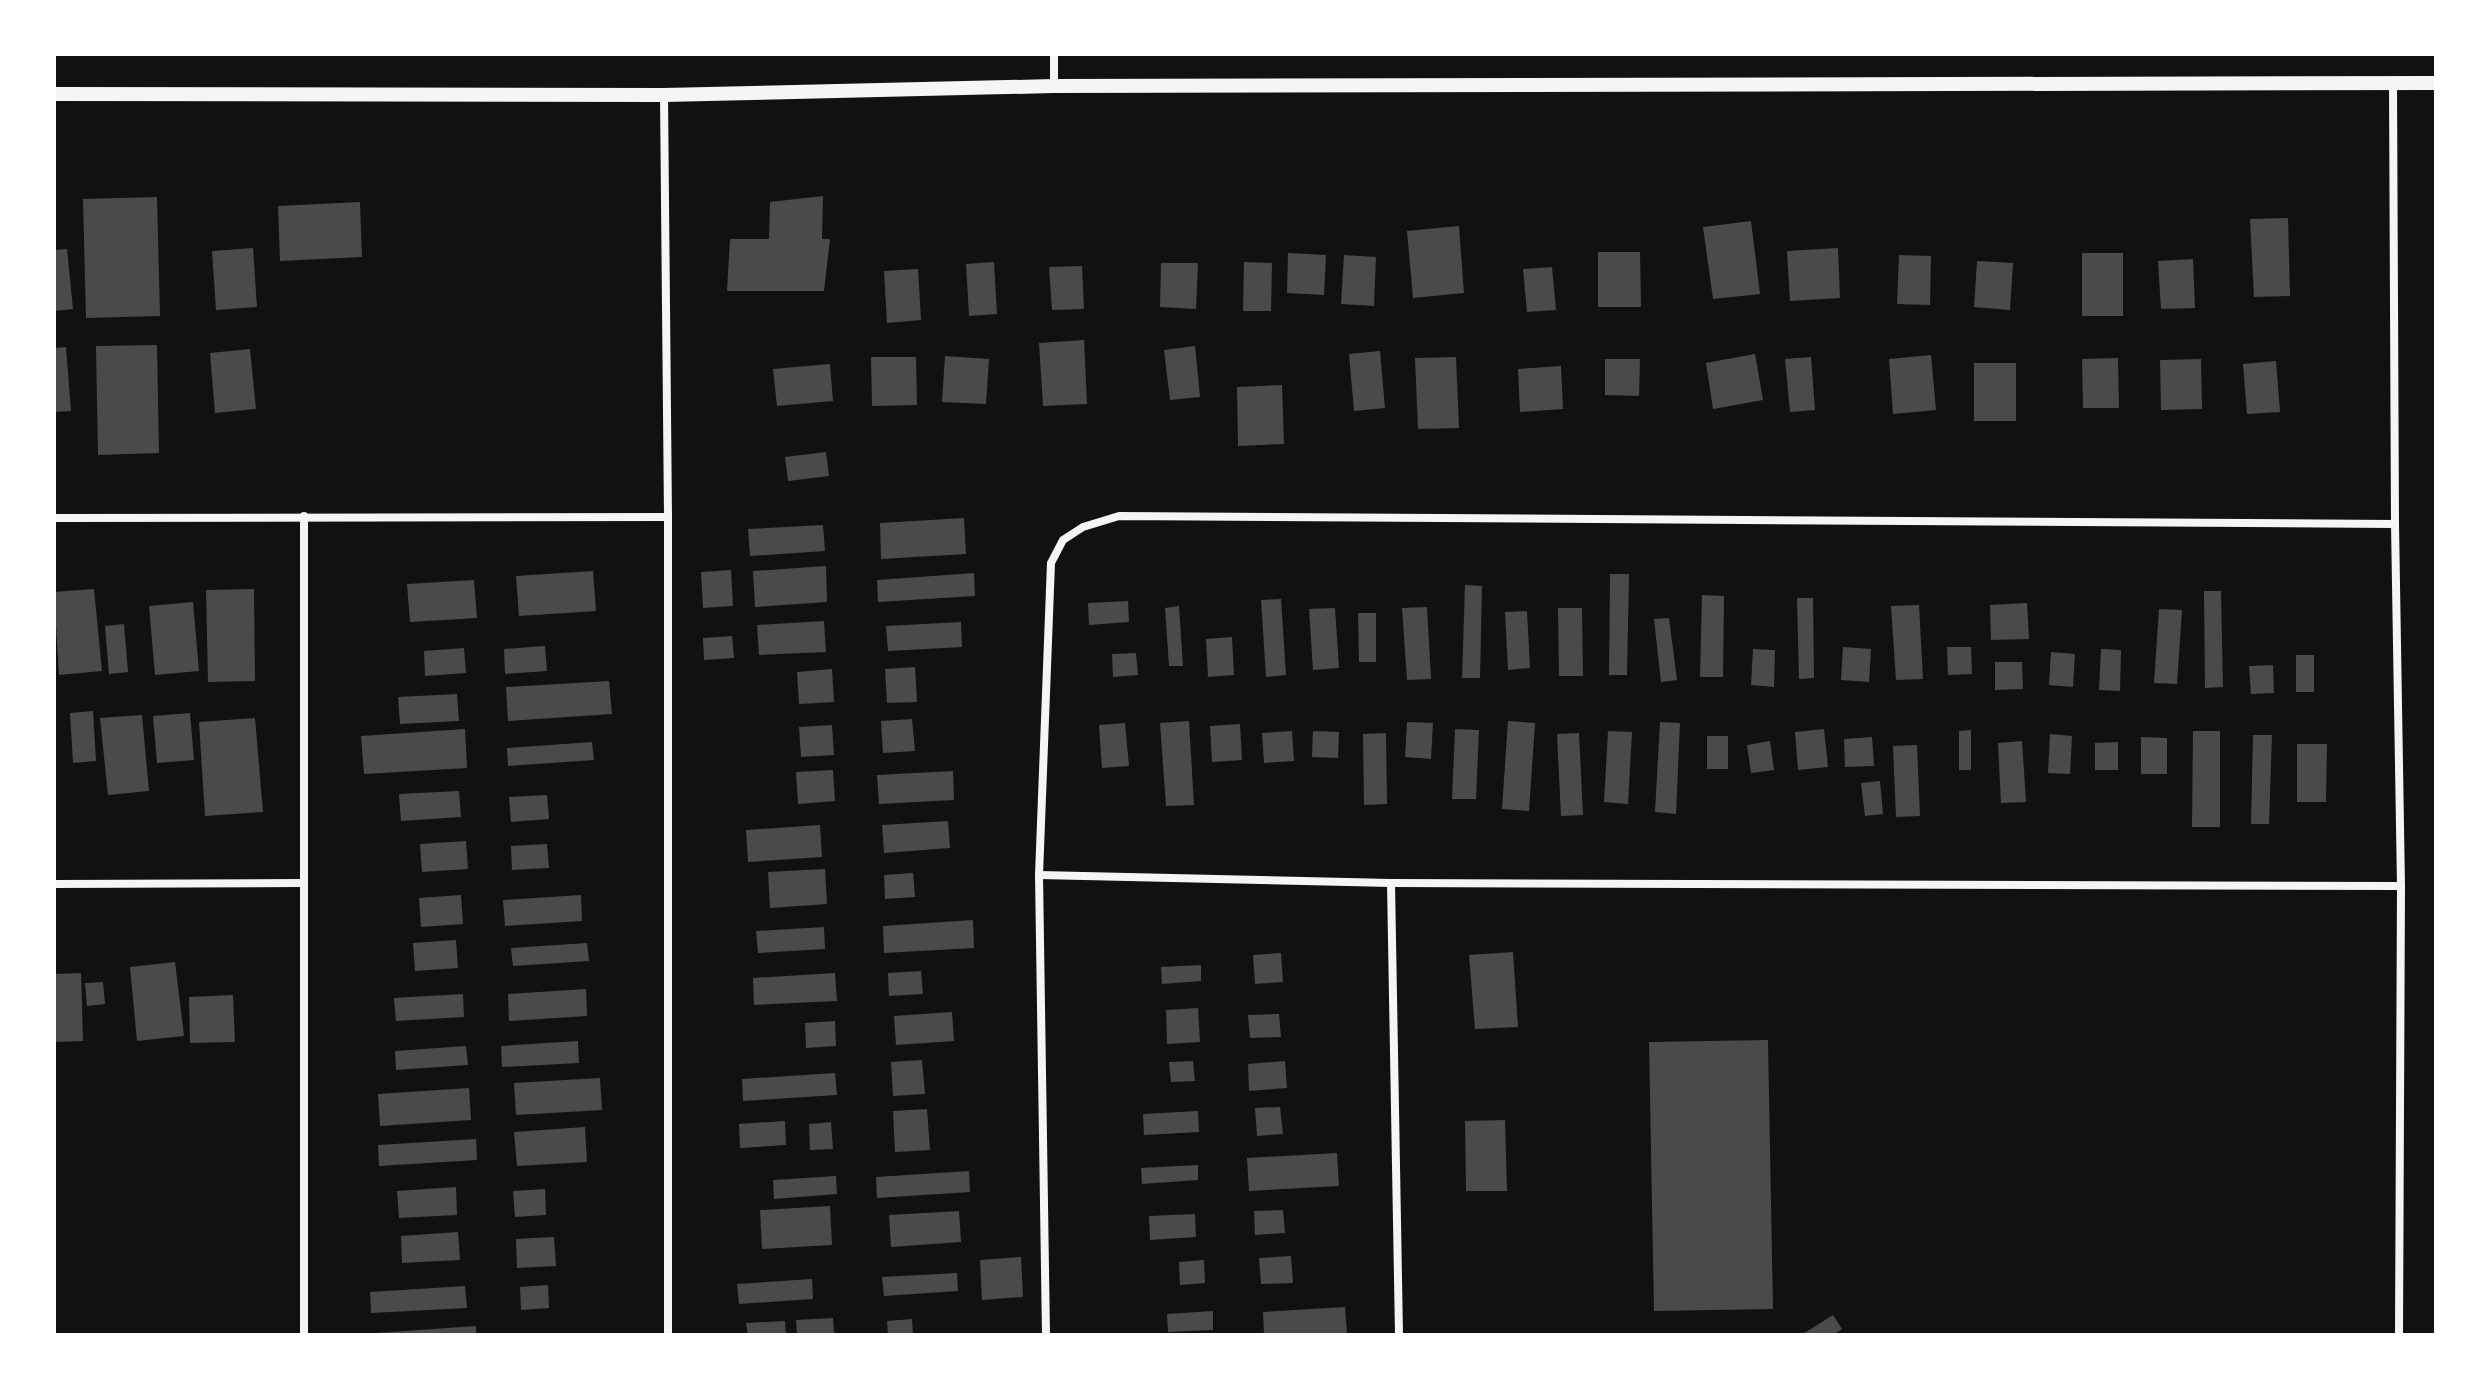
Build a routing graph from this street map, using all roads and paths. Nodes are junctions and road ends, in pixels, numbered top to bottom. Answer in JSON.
{"nodes":[{"id":1,"x":1054,"y":54,"type":"edge"},
{"id":2,"x":2393,"y":83,"type":"junction"},
{"id":3,"x":2436,"y":83,"type":"edge"},
{"id":4,"x":1054,"y":86,"type":"junction"},
{"id":5,"x":54,"y":94,"type":"edge"},
{"id":6,"x":664,"y":95,"type":"junction"},
{"id":7,"x":304,"y":516,"type":"junction"},
{"id":8,"x":668,"y":517,"type":"junction"},
{"id":9,"x":54,"y":518,"type":"edge"},
{"id":10,"x":2395,"y":524,"type":"junction"},
{"id":11,"x":1039,"y":875,"type":"junction"},
{"id":12,"x":303,"y":883,"type":"junction"},
{"id":13,"x":1391,"y":883,"type":"junction"},
{"id":14,"x":54,"y":884,"type":"edge"},
{"id":15,"x":2401,"y":886,"type":"junction"},
{"id":16,"x":304,"y":1335,"type":"edge"},
{"id":17,"x":668,"y":1335,"type":"edge"},
{"id":18,"x":1046,"y":1335,"type":"edge"},
{"id":19,"x":1399,"y":1335,"type":"edge"},
{"id":20,"x":2399,"y":1335,"type":"edge"}],
"edges":[{"from":1,"to":4,"type":"street"},
{"from":2,"to":3,"type":"street"},
{"from":2,"to":4,"type":"street"},
{"from":2,"to":10,"type":"street"},
{"from":4,"to":6,"type":"street"},
{"from":5,"to":6,"type":"street"},
{"from":6,"to":8,"type":"street"},
{"from":7,"to":8,"type":"street"},
{"from":7,"to":9,"type":"street"},
{"from":7,"to":12,"type":"street"},
{"from":8,"to":17,"type":"street"},
{"from":10,"to":11,"type":"street"},
{"from":10,"to":15,"type":"street"},
{"from":11,"to":13,"type":"street"},
{"from":11,"to":18,"type":"street"},
{"from":12,"to":14,"type":"street"},
{"from":12,"to":16,"type":"street"},
{"from":13,"to":15,"type":"street"},
{"from":13,"to":19,"type":"street"},
{"from":15,"to":20,"type":"street"}]}
